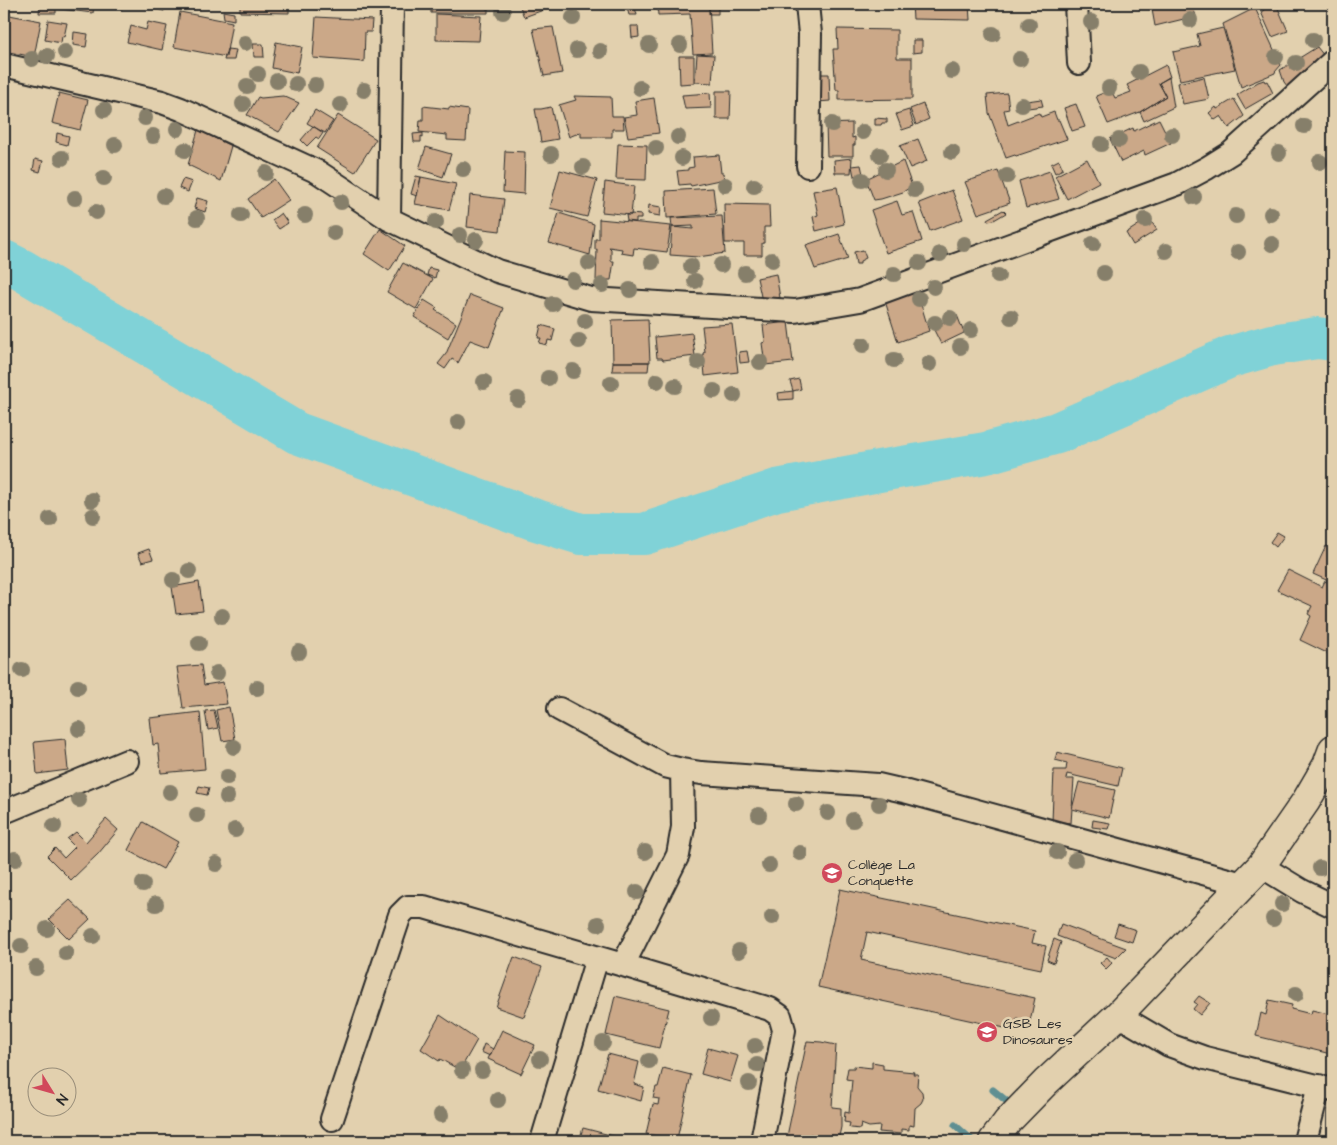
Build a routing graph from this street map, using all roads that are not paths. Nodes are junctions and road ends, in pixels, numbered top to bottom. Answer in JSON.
{"nodes":[{"id":1,"x":392,"y":4,"type":"edge"},
{"id":2,"x":807,"y":4,"type":"edge"},
{"id":3,"x":1076,"y":4,"type":"edge"},
{"id":4,"x":1333,"y":60,"type":"edge"},
{"id":5,"x":1079,"y":63,"type":"dead end"},
{"id":6,"x":4,"y":65,"type":"edge"},
{"id":7,"x":808,"y":166,"type":"dead end"},
{"id":8,"x":389,"y":219,"type":"junction"},
{"id":9,"x":559,"y":709,"type":"dead end"},
{"id":10,"x":1333,"y":749,"type":"edge"},
{"id":11,"x":127,"y":761,"type":"dead end"},
{"id":12,"x":682,"y":770,"type":"junction"},
{"id":13,"x":4,"y":812,"type":"edge"},
{"id":14,"x":1252,"y":875,"type":"junction"},
{"id":15,"x":1333,"y":906,"type":"edge"},
{"id":16,"x":596,"y":958,"type":"junction"},
{"id":17,"x":623,"y":965,"type":"junction"},
{"id":18,"x":1118,"y":1015,"type":"junction"},
{"id":19,"x":1326,"y":1088,"type":"edge"},
{"id":20,"x":332,"y":1119,"type":"dead end"},
{"id":21,"x":542,"y":1141,"type":"edge"},
{"id":22,"x":762,"y":1141,"type":"edge"},
{"id":23,"x":993,"y":1141,"type":"edge"},
{"id":24,"x":1305,"y":1141,"type":"edge"}],
"edges":[{"from":1,"to":8,"type":"street"},
{"from":2,"to":7,"type":"street"},
{"from":3,"to":5,"type":"street"},
{"from":4,"to":8,"type":"street"},
{"from":6,"to":8,"type":"street"},
{"from":9,"to":12,"type":"street"},
{"from":10,"to":14,"type":"main road"},
{"from":11,"to":13,"type":"street"},
{"from":12,"to":14,"type":"street"},
{"from":12,"to":17,"type":"street"},
{"from":14,"to":15,"type":"street"},
{"from":14,"to":18,"type":"main road"},
{"from":16,"to":17,"type":"street"},
{"from":16,"to":20,"type":"street"},
{"from":16,"to":21,"type":"street"},
{"from":17,"to":22,"type":"street"},
{"from":18,"to":19,"type":"street"},
{"from":18,"to":23,"type":"main road"},
{"from":19,"to":24,"type":"street"}]}
